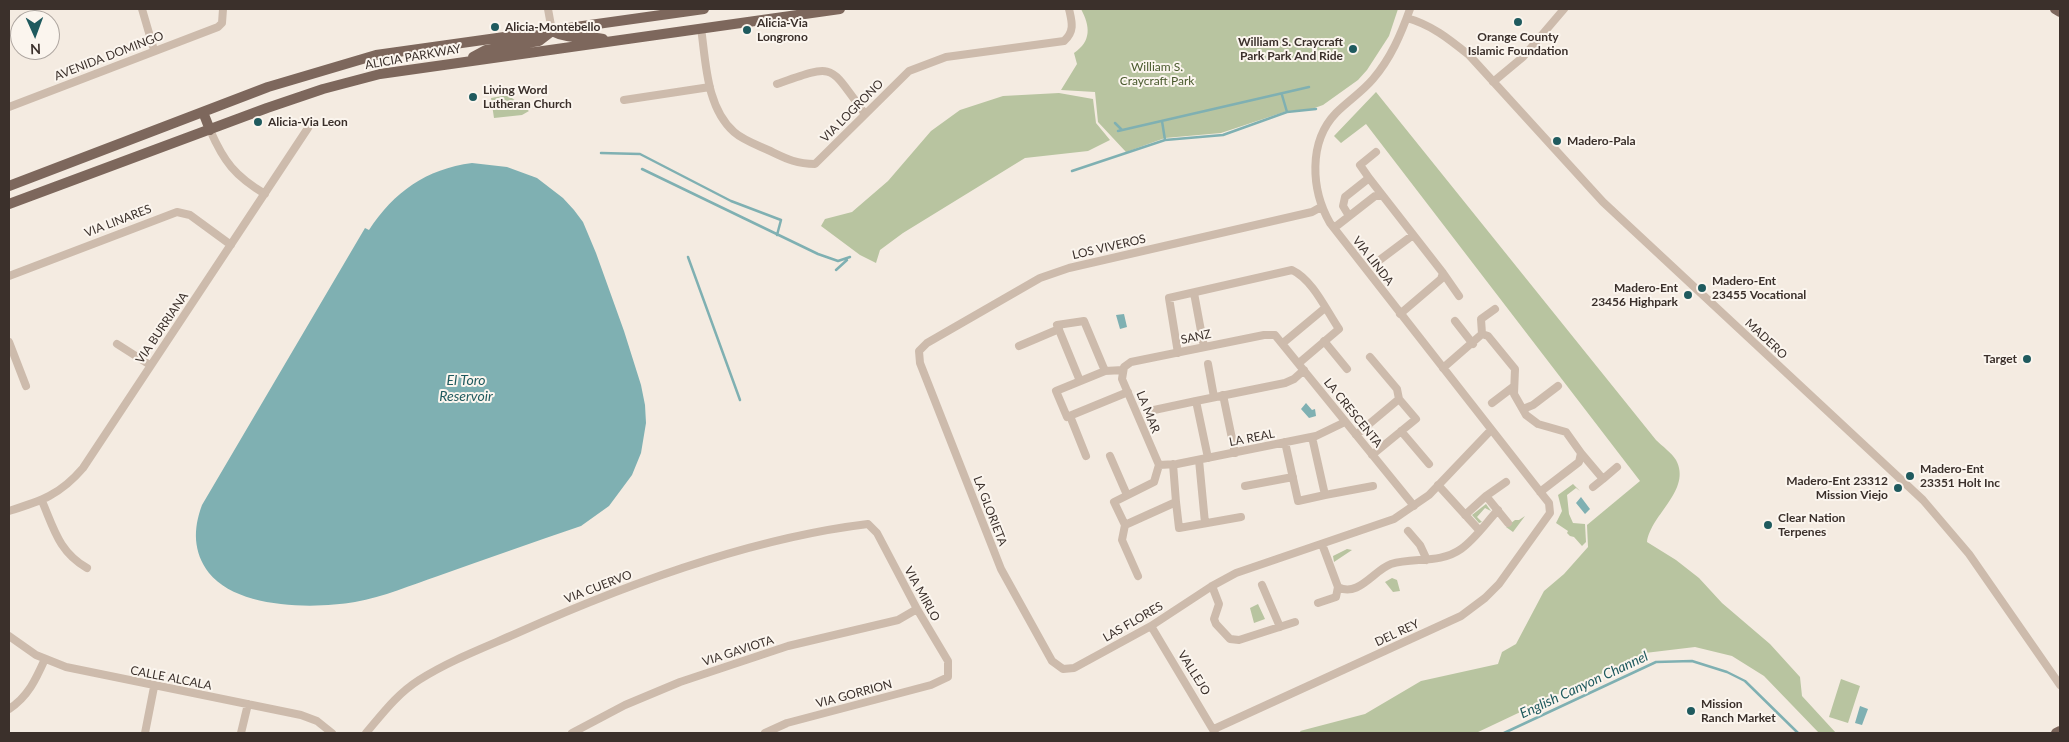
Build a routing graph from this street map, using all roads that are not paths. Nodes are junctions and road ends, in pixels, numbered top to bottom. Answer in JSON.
{"nodes":[{"id":1,"x":142,"y":9,"type":"edge"},
{"id":2,"x":223,"y":9,"type":"edge"},
{"id":3,"x":548,"y":9,"type":"edge"},
{"id":4,"x":704,"y":9,"type":"edge"},
{"id":5,"x":840,"y":9,"type":"edge"},
{"id":6,"x":1069,"y":9,"type":"edge"},
{"id":7,"x":1410,"y":9,"type":"edge"},
{"id":8,"x":1564,"y":9,"type":"edge"},
{"id":9,"x":2055,"y":9,"type":"edge"},
{"id":10,"x":2060,"y":12,"type":"edge"},
{"id":11,"x":1407,"y":18,"type":"junction"},
{"id":12,"x":701,"y":28,"type":"junction"},
{"id":13,"x":552,"y":31,"type":"junction"},
{"id":14,"x":614,"y":41,"type":"junction"},
{"id":15,"x":154,"y":50,"type":"junction"},
{"id":16,"x":466,"y":61,"type":"junction"},
{"id":17,"x":1493,"y":82,"type":"junction"},
{"id":18,"x":776,"y":84,"type":"dead end"},
{"id":19,"x":710,"y":87,"type":"junction"},
{"id":20,"x":624,"y":100,"type":"dead end"},
{"id":21,"x":9,"y":106,"type":"edge"},
{"id":22,"x":203,"y":112,"type":"junction"},
{"id":23,"x":865,"y":114,"type":"junction"},
{"id":24,"x":308,"y":128,"type":"dead end"},
{"id":25,"x":210,"y":130,"type":"junction"},
{"id":26,"x":1376,"y":152,"type":"dead end"},
{"id":27,"x":1369,"y":178,"type":"junction"},
{"id":28,"x":9,"y":186,"type":"edge"},
{"id":29,"x":265,"y":194,"type":"junction"},
{"id":30,"x":1383,"y":196,"type":"junction"},
{"id":31,"x":9,"y":204,"type":"edge"},
{"id":32,"x":1321,"y":207,"type":"junction"},
{"id":33,"x":1349,"y":216,"type":"junction"},
{"id":34,"x":1334,"y":228,"type":"junction"},
{"id":35,"x":1413,"y":235,"type":"junction"},
{"id":36,"x":231,"y":245,"type":"junction"},
{"id":37,"x":1381,"y":259,"type":"dead end"},
{"id":38,"x":1443,"y":273,"type":"junction"},
{"id":39,"x":9,"y":276,"type":"edge"},
{"id":40,"x":1194,"y":293,"type":"junction"},
{"id":41,"x":1459,"y":296,"type":"dead end"},
{"id":42,"x":1325,"y":308,"type":"junction"},
{"id":43,"x":1495,"y":309,"type":"dead end"},
{"id":44,"x":1400,"y":314,"type":"junction"},
{"id":45,"x":1455,"y":321,"type":"dead end"},
{"id":46,"x":1059,"y":329,"type":"junction"},
{"id":47,"x":1482,"y":334,"type":"junction"},
{"id":48,"x":1275,"y":335,"type":"joint"},
{"id":49,"x":1324,"y":341,"type":"junction"},
{"id":50,"x":9,"y":342,"type":"edge"},
{"id":51,"x":1283,"y":343,"type":"junction"},
{"id":52,"x":116,"y":344,"type":"dead end"},
{"id":53,"x":1473,"y":344,"type":"junction"},
{"id":54,"x":1019,"y":346,"type":"dead end"},
{"id":55,"x":1204,"y":347,"type":"junction"},
{"id":56,"x":919,"y":351,"type":"joint"},
{"id":57,"x":1178,"y":352,"type":"junction"},
{"id":58,"x":1370,"y":358,"type":"dead end"},
{"id":59,"x":1208,"y":364,"type":"dead end"},
{"id":60,"x":150,"y":365,"type":"junction"},
{"id":61,"x":1301,"y":366,"type":"junction"},
{"id":62,"x":1442,"y":368,"type":"junction"},
{"id":63,"x":1123,"y":369,"type":"junction"},
{"id":64,"x":1347,"y":369,"type":"dead end"},
{"id":65,"x":1105,"y":371,"type":"junction"},
{"id":66,"x":1080,"y":381,"type":"junction"},
{"id":67,"x":26,"y":386,"type":"dead end"},
{"id":68,"x":1558,"y":386,"type":"dead end"},
{"id":69,"x":1514,"y":387,"type":"junction"},
{"id":70,"x":1128,"y":392,"type":"junction"},
{"id":71,"x":1224,"y":395,"type":"junction"},
{"id":72,"x":1214,"y":397,"type":"junction"},
{"id":73,"x":1399,"y":399,"type":"junction"},
{"id":74,"x":1196,"y":401,"type":"junction"},
{"id":75,"x":1492,"y":403,"type":"dead end"},
{"id":76,"x":1523,"y":409,"type":"junction"},
{"id":77,"x":1154,"y":410,"type":"dead end"},
{"id":78,"x":1070,"y":416,"type":"junction"},
{"id":79,"x":1345,"y":422,"type":"junction"},
{"id":80,"x":1491,"y":430,"type":"junction"},
{"id":81,"x":1401,"y":431,"type":"junction"},
{"id":82,"x":1356,"y":435,"type":"junction"},
{"id":83,"x":1312,"y":437,"type":"junction"},
{"id":84,"x":1285,"y":442,"type":"junction"},
{"id":85,"x":1235,"y":453,"type":"junction"},
{"id":86,"x":1581,"y":453,"type":"junction"},
{"id":87,"x":1372,"y":455,"type":"junction"},
{"id":88,"x":1086,"y":456,"type":"dead end"},
{"id":89,"x":1110,"y":456,"type":"dead end"},
{"id":90,"x":1208,"y":458,"type":"junction"},
{"id":91,"x":1199,"y":460,"type":"junction"},
{"id":92,"x":1173,"y":464,"type":"junction"},
{"id":93,"x":1429,"y":464,"type":"dead end"},
{"id":94,"x":1159,"y":465,"type":"junction"},
{"id":95,"x":1617,"y":468,"type":"dead end"},
{"id":96,"x":1293,"y":477,"type":"junction"},
{"id":97,"x":1603,"y":479,"type":"junction"},
{"id":98,"x":1506,"y":482,"type":"dead end"},
{"id":99,"x":1438,"y":485,"type":"junction"},
{"id":100,"x":1245,"y":486,"type":"dead end"},
{"id":101,"x":1373,"y":486,"type":"dead end"},
{"id":102,"x":1593,"y":487,"type":"dead end"},
{"id":103,"x":1540,"y":492,"type":"junction"},
{"id":104,"x":1127,"y":495,"type":"junction"},
{"id":105,"x":1325,"y":495,"type":"junction"},
{"id":106,"x":1486,"y":496,"type":"junction"},
{"id":107,"x":42,"y":501,"type":"junction"},
{"id":108,"x":1176,"y":502,"type":"junction"},
{"id":109,"x":1414,"y":506,"type":"junction"},
{"id":110,"x":1550,"y":509,"type":"joint"},
{"id":111,"x":1498,"y":510,"type":"junction"},
{"id":112,"x":9,"y":511,"type":"edge"},
{"id":113,"x":1465,"y":515,"type":"junction"},
{"id":114,"x":1241,"y":516,"type":"dead end"},
{"id":115,"x":1205,"y":523,"type":"junction"},
{"id":116,"x":1508,"y":523,"type":"dead end"},
{"id":117,"x":868,"y":524,"type":"joint"},
{"id":118,"x":1124,"y":525,"type":"junction"},
{"id":119,"x":1479,"y":530,"type":"junction"},
{"id":120,"x":1408,"y":531,"type":"dead end"},
{"id":121,"x":1322,"y":544,"type":"junction"},
{"id":122,"x":1427,"y":560,"type":"junction"},
{"id":123,"x":87,"y":568,"type":"dead end"},
{"id":124,"x":1138,"y":576,"type":"dead end"},
{"id":125,"x":1262,"y":585,"type":"dead end"},
{"id":126,"x":1212,"y":586,"type":"junction"},
{"id":127,"x":1338,"y":587,"type":"junction"},
{"id":128,"x":1318,"y":603,"type":"dead end"},
{"id":129,"x":917,"y":609,"type":"junction"},
{"id":130,"x":1295,"y":622,"type":"dead end"},
{"id":131,"x":1152,"y":626,"type":"junction"},
{"id":132,"x":1280,"y":627,"type":"junction"},
{"id":133,"x":9,"y":636,"type":"edge"},
{"id":134,"x":45,"y":659,"type":"junction"},
{"id":135,"x":1063,"y":669,"type":"joint"},
{"id":136,"x":948,"y":677,"type":"joint"},
{"id":137,"x":2060,"y":685,"type":"edge"},
{"id":138,"x":154,"y":687,"type":"junction"},
{"id":139,"x":248,"y":704,"type":"junction"},
{"id":140,"x":9,"y":709,"type":"edge"},
{"id":141,"x":1215,"y":731,"type":"edge"},
{"id":142,"x":2060,"y":731,"type":"edge"},
{"id":143,"x":145,"y":733,"type":"edge"},
{"id":144,"x":241,"y":733,"type":"edge"},
{"id":145,"x":332,"y":733,"type":"edge"},
{"id":146,"x":366,"y":733,"type":"edge"},
{"id":147,"x":572,"y":733,"type":"edge"},
{"id":148,"x":766,"y":733,"type":"edge"},
{"id":149,"x":2056,"y":733,"type":"edge"}],
"edges":[{"from":1,"to":15,"type":"street"},
{"from":2,"to":15,"type":"street","name":"AVENIDA DOMINGO"},
{"from":3,"to":13,"type":"street"},
{"from":4,"to":13,"type":"main road","name":"ALICIA PARKWAY"},
{"from":5,"to":12,"type":"main road","name":"ALICIA PARKWAY"},
{"from":6,"to":23,"type":"street","name":"VIA LOGRONO"},
{"from":7,"to":11,"type":"street","name":"VIA LINDA"},
{"from":8,"to":17,"type":"street"},
{"from":9,"to":10,"type":"main road"},
{"from":11,"to":17,"type":"street","name":"MADERO"},
{"from":11,"to":32,"type":"street","name":"VIA LINDA"},
{"from":12,"to":14,"type":"main road","name":"ALICIA PARKWAY"},
{"from":12,"to":19,"type":"street","name":"VIA LOGRONO"},
{"from":13,"to":14,"type":"main road"},
{"from":13,"to":16,"type":"main road"},
{"from":13,"to":22,"type":"main road","name":"ALICIA PARKWAY"},
{"from":14,"to":16,"type":"main road","name":"ALICIA PARKWAY"},
{"from":15,"to":21,"type":"street","name":"AVENIDA DOMINGO"},
{"from":16,"to":25,"type":"main road","name":"ALICIA PARKWAY"},
{"from":17,"to":137,"type":"street","name":"MADERO"},
{"from":18,"to":23,"type":"street"},
{"from":19,"to":20,"type":"street"},
{"from":19,"to":23,"type":"street","name":"VIA LOGRONO"},
{"from":22,"to":25,"type":"main road"},
{"from":22,"to":28,"type":"main road","name":"ALICIA PARKWAY"},
{"from":24,"to":29,"type":"street","name":"VIA BURRIANA"},
{"from":25,"to":29,"type":"street"},
{"from":25,"to":31,"type":"main road","name":"ALICIA PARKWAY"},
{"from":26,"to":27,"type":"street"},
{"from":27,"to":30,"type":"street"},
{"from":27,"to":33,"type":"street"},
{"from":29,"to":36,"type":"street","name":"VIA BURRIANA"},
{"from":30,"to":33,"type":"street"},
{"from":30,"to":35,"type":"street"},
{"from":32,"to":34,"type":"street","name":"VIA LINDA"},
{"from":32,"to":56,"type":"street","name":"LOS VIVEROS"},
{"from":33,"to":34,"type":"street"},
{"from":34,"to":44,"type":"street","name":"VIA LINDA"},
{"from":35,"to":37,"type":"street"},
{"from":35,"to":38,"type":"street"},
{"from":36,"to":39,"type":"street","name":"VIA LINARES"},
{"from":36,"to":60,"type":"street","name":"VIA BURRIANA"},
{"from":38,"to":41,"type":"street"},
{"from":38,"to":44,"type":"street"},
{"from":40,"to":42,"type":"street"},
{"from":40,"to":55,"type":"street"},
{"from":40,"to":57,"type":"street"},
{"from":42,"to":49,"type":"street"},
{"from":42,"to":51,"type":"street"},
{"from":43,"to":47,"type":"street"},
{"from":44,"to":62,"type":"street","name":"VIA LINDA"},
{"from":45,"to":53,"type":"street"},
{"from":46,"to":54,"type":"street"},
{"from":46,"to":65,"type":"street"},
{"from":46,"to":66,"type":"street"},
{"from":47,"to":53,"type":"street"},
{"from":47,"to":69,"type":"street"},
{"from":48,"to":51,"type":"street","name":"LA CRESCENTA"},
{"from":48,"to":55,"type":"street","name":"SANZ"},
{"from":49,"to":61,"type":"street"},
{"from":49,"to":64,"type":"street"},
{"from":50,"to":67,"type":"street"},
{"from":51,"to":61,"type":"street","name":"LA CRESCENTA"},
{"from":52,"to":60,"type":"street"},
{"from":53,"to":62,"type":"street"},
{"from":55,"to":57,"type":"street","name":"SANZ"},
{"from":56,"to":135,"type":"street","name":"LA GLORIETA"},
{"from":57,"to":63,"type":"street","name":"SANZ"},
{"from":58,"to":73,"type":"street"},
{"from":59,"to":72,"type":"street"},
{"from":60,"to":107,"type":"street","name":"VIA BURRIANA"},
{"from":61,"to":71,"type":"street"},
{"from":61,"to":79,"type":"street","name":"LA CRESCENTA"},
{"from":62,"to":80,"type":"street","name":"VIA LINDA"},
{"from":63,"to":65,"type":"street","name":"SANZ"},
{"from":63,"to":70,"type":"street","name":"LA MAR"},
{"from":65,"to":66,"type":"street","name":"SANZ"},
{"from":66,"to":78,"type":"street","name":"SANZ"},
{"from":68,"to":76,"type":"street"},
{"from":69,"to":75,"type":"street"},
{"from":69,"to":76,"type":"street"},
{"from":70,"to":78,"type":"street"},
{"from":70,"to":94,"type":"street","name":"LA MAR"},
{"from":71,"to":72,"type":"street"},
{"from":71,"to":85,"type":"street"},
{"from":72,"to":74,"type":"street"},
{"from":73,"to":81,"type":"street"},
{"from":73,"to":82,"type":"street"},
{"from":74,"to":77,"type":"street"},
{"from":74,"to":90,"type":"street"},
{"from":76,"to":86,"type":"street"},
{"from":78,"to":88,"type":"street"},
{"from":79,"to":82,"type":"street","name":"LA CRESCENTA"},
{"from":79,"to":83,"type":"street","name":"LA REAL"},
{"from":80,"to":99,"type":"street","name":"LAS FLORES"},
{"from":80,"to":103,"type":"street","name":"VIA LINDA"},
{"from":81,"to":87,"type":"street"},
{"from":81,"to":93,"type":"street"},
{"from":82,"to":87,"type":"street","name":"LA CRESCENTA"},
{"from":83,"to":84,"type":"street","name":"LA REAL"},
{"from":83,"to":105,"type":"street"},
{"from":84,"to":85,"type":"street","name":"LA REAL"},
{"from":84,"to":96,"type":"street"},
{"from":85,"to":90,"type":"street","name":"LA REAL"},
{"from":86,"to":97,"type":"street"},
{"from":86,"to":103,"type":"street"},
{"from":87,"to":109,"type":"street","name":"LA CRESCENTA"},
{"from":89,"to":104,"type":"street"},
{"from":90,"to":91,"type":"street","name":"LA REAL"},
{"from":91,"to":92,"type":"street","name":"LA REAL"},
{"from":91,"to":115,"type":"street"},
{"from":92,"to":94,"type":"street","name":"LA REAL"},
{"from":92,"to":108,"type":"street"},
{"from":94,"to":104,"type":"street"},
{"from":95,"to":97,"type":"street"},
{"from":96,"to":100,"type":"street"},
{"from":96,"to":105,"type":"street"},
{"from":97,"to":102,"type":"street"},
{"from":98,"to":106,"type":"street"},
{"from":99,"to":109,"type":"street","name":"LAS FLORES"},
{"from":99,"to":113,"type":"street"},
{"from":101,"to":105,"type":"street"},
{"from":103,"to":110,"type":"street","name":"VIA LINDA"},
{"from":104,"to":118,"type":"street"},
{"from":106,"to":111,"type":"street"},
{"from":106,"to":113,"type":"street"},
{"from":107,"to":112,"type":"street","name":"VIA BURRIANA"},
{"from":107,"to":123,"type":"street"},
{"from":108,"to":115,"type":"street"},
{"from":108,"to":118,"type":"street"},
{"from":109,"to":121,"type":"street","name":"LAS FLORES"},
{"from":110,"to":141,"type":"street","name":"DEL REY"},
{"from":111,"to":116,"type":"street"},
{"from":111,"to":119,"type":"street"},
{"from":113,"to":119,"type":"street"},
{"from":114,"to":115,"type":"street"},
{"from":117,"to":129,"type":"street","name":"VIA MIRLO"},
{"from":117,"to":146,"type":"street","name":"VIA CUERVO"},
{"from":118,"to":124,"type":"street"},
{"from":119,"to":122,"type":"street"},
{"from":120,"to":122,"type":"street"},
{"from":121,"to":126,"type":"street","name":"LAS FLORES"},
{"from":121,"to":127,"type":"street"},
{"from":122,"to":127,"type":"street"},
{"from":125,"to":132,"type":"street"},
{"from":126,"to":131,"type":"street","name":"LAS FLORES"},
{"from":126,"to":132,"type":"street"},
{"from":127,"to":128,"type":"street"},
{"from":129,"to":136,"type":"street","name":"VIA MIRLO"},
{"from":129,"to":147,"type":"street","name":"VIA GAVIOTA"},
{"from":130,"to":132,"type":"street"},
{"from":131,"to":135,"type":"street","name":"LAS FLORES"},
{"from":131,"to":141,"type":"street","name":"VALLEJO"},
{"from":133,"to":134,"type":"street","name":"CALLE ALCALA"},
{"from":134,"to":138,"type":"street","name":"CALLE ALCALA"},
{"from":134,"to":140,"type":"street"},
{"from":136,"to":148,"type":"street","name":"VIA GORRION"},
{"from":138,"to":139,"type":"street","name":"CALLE ALCALA"},
{"from":138,"to":143,"type":"street"},
{"from":139,"to":144,"type":"street"},
{"from":139,"to":145,"type":"street","name":"CALLE ALCALA"},
{"from":142,"to":149,"type":"main road"}]}
